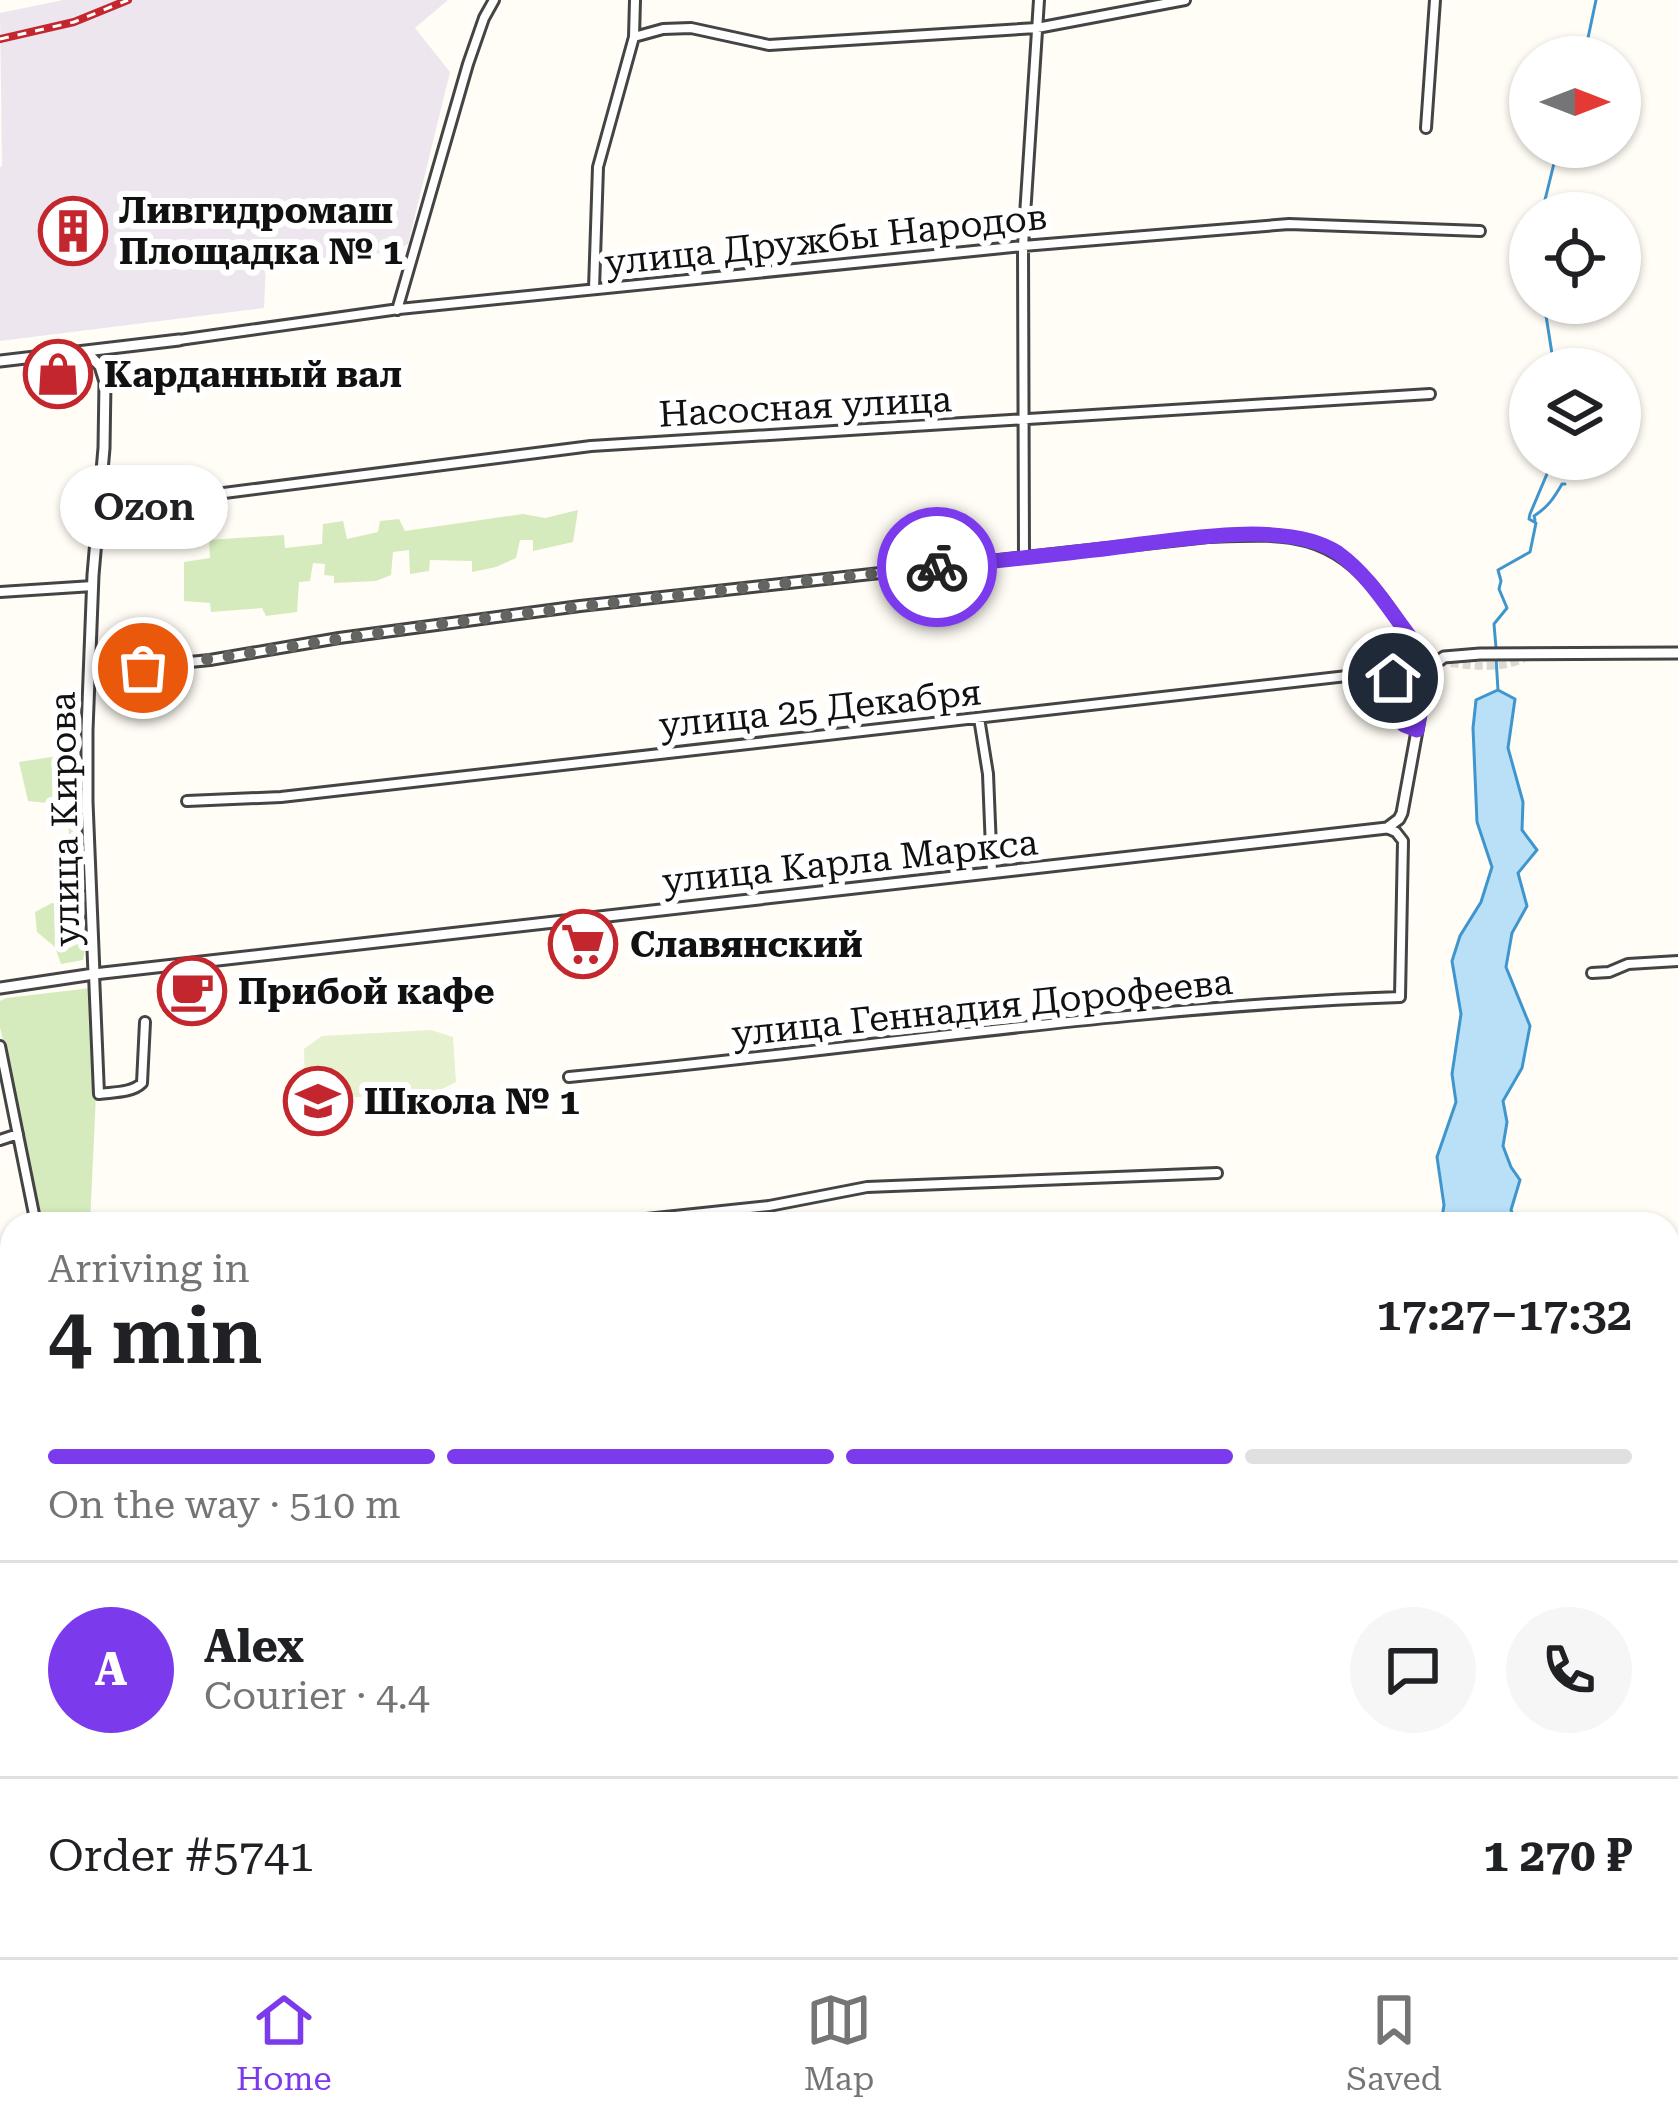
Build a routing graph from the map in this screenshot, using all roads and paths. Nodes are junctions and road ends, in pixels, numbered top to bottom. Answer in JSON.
{"nodes":[{"id":1,"x":494,"y":0,"type":"edge"},
{"id":2,"x":635,"y":0,"type":"edge"},
{"id":3,"x":1039,"y":0,"type":"edge"},
{"id":4,"x":1185,"y":0,"type":"edge"},
{"id":5,"x":1435,"y":0,"type":"edge"},
{"id":6,"x":1037,"y":28,"type":"junction"},
{"id":7,"x":634,"y":37,"type":"junction"},
{"id":8,"x":1426,"y":128,"type":"dead end"},
{"id":9,"x":1480,"y":232,"type":"dead end"},
{"id":10,"x":1023,"y":246,"type":"junction"},
{"id":11,"x":593,"y":290,"type":"junction"},
{"id":12,"x":397,"y":310,"type":"junction"},
{"id":13,"x":179,"y":340,"type":"joint"},
{"id":14,"x":122,"y":347,"type":"junction"},
{"id":15,"x":86,"y":352,"type":"junction"},
{"id":16,"x":0,"y":361,"type":"edge"},
{"id":17,"x":105,"y":382,"type":"junction"},
{"id":18,"x":1430,"y":394,"type":"dead end"},
{"id":19,"x":1022,"y":420,"type":"junction"},
{"id":20,"x":185,"y":498,"type":"dead end"},
{"id":21,"x":1024,"y":558,"type":"junction"},
{"id":22,"x":93,"y":586,"type":"junction"},
{"id":23,"x":0,"y":592,"type":"edge"},
{"id":24,"x":1678,"y":652,"type":"edge"},
{"id":25,"x":1433,"y":665,"type":"junction"},
{"id":26,"x":89,"y":672,"type":"junction"},
{"id":27,"x":979,"y":718,"type":"junction"},
{"id":28,"x":1417,"y":730,"type":"junction"},
{"id":29,"x":187,"y":801,"type":"dead end"},
{"id":30,"x":1387,"y":828,"type":"junction"},
{"id":31,"x":992,"y":873,"type":"junction"},
{"id":32,"x":1678,"y":961,"type":"edge"},
{"id":33,"x":1592,"y":973,"type":"dead end"},
{"id":34,"x":94,"y":974,"type":"junction"},
{"id":35,"x":0,"y":988,"type":"edge"},
{"id":36,"x":145,"y":1022,"type":"dead end"},
{"id":37,"x":0,"y":1046,"type":"edge"},
{"id":38,"x":569,"y":1077,"type":"dead end"},
{"id":39,"x":18,"y":1134,"type":"junction"},
{"id":40,"x":0,"y":1140,"type":"edge"},
{"id":41,"x":1217,"y":1173,"type":"dead end"},
{"id":42,"x":34,"y":1212,"type":"edge"},
{"id":43,"x":713,"y":1212,"type":"edge"}],
"edges":[{"from":1,"to":12,"type":"street"},
{"from":2,"to":7,"type":"street"},
{"from":3,"to":6,"type":"street"},
{"from":4,"to":6,"type":"street"},
{"from":5,"to":8,"type":"street"},
{"from":6,"to":7,"type":"street"},
{"from":6,"to":10,"type":"street"},
{"from":7,"to":11,"type":"street"},
{"from":9,"to":10,"type":"street","name":"улица Дружбы Народов"},
{"from":10,"to":11,"type":"street","name":"улица Дружбы Народов"},
{"from":10,"to":19,"type":"street"},
{"from":11,"to":12,"type":"street","name":"улица Дружбы Народов"},
{"from":12,"to":13,"type":"street","name":"улица Дружбы Народов"},
{"from":13,"to":14,"type":"street"},
{"from":14,"to":15,"type":"street"},
{"from":14,"to":17,"type":"street"},
{"from":15,"to":16,"type":"street"},
{"from":15,"to":17,"type":"street"},
{"from":17,"to":22,"type":"street","name":"улица Кирова"},
{"from":18,"to":19,"type":"street","name":"Насосная улица"},
{"from":19,"to":20,"type":"street","name":"Насосная улица"},
{"from":19,"to":21,"type":"street"},
{"from":21,"to":25,"type":"street"},
{"from":21,"to":26,"type":"street"},
{"from":22,"to":23,"type":"street"},
{"from":22,"to":26,"type":"street","name":"улица Кирова"},
{"from":24,"to":25,"type":"street"},
{"from":25,"to":28,"type":"street"},
{"from":26,"to":34,"type":"street","name":"улица Кирова"},
{"from":27,"to":28,"type":"street","name":"улица 25 Декабря"},
{"from":27,"to":29,"type":"street","name":"улица 25 Декабря"},
{"from":27,"to":31,"type":"street"},
{"from":28,"to":30,"type":"street"},
{"from":30,"to":31,"type":"street","name":"улица Карла Маркса"},
{"from":30,"to":38,"type":"street","name":"улица Геннадия Дорофеева"},
{"from":31,"to":34,"type":"street","name":"улица Карла Маркса"},
{"from":32,"to":33,"type":"street"},
{"from":34,"to":35,"type":"street","name":"улица Карла Маркса"},
{"from":34,"to":36,"type":"street"},
{"from":37,"to":39,"type":"street"},
{"from":39,"to":40,"type":"street"},
{"from":39,"to":42,"type":"street"},
{"from":41,"to":43,"type":"street"}]}
